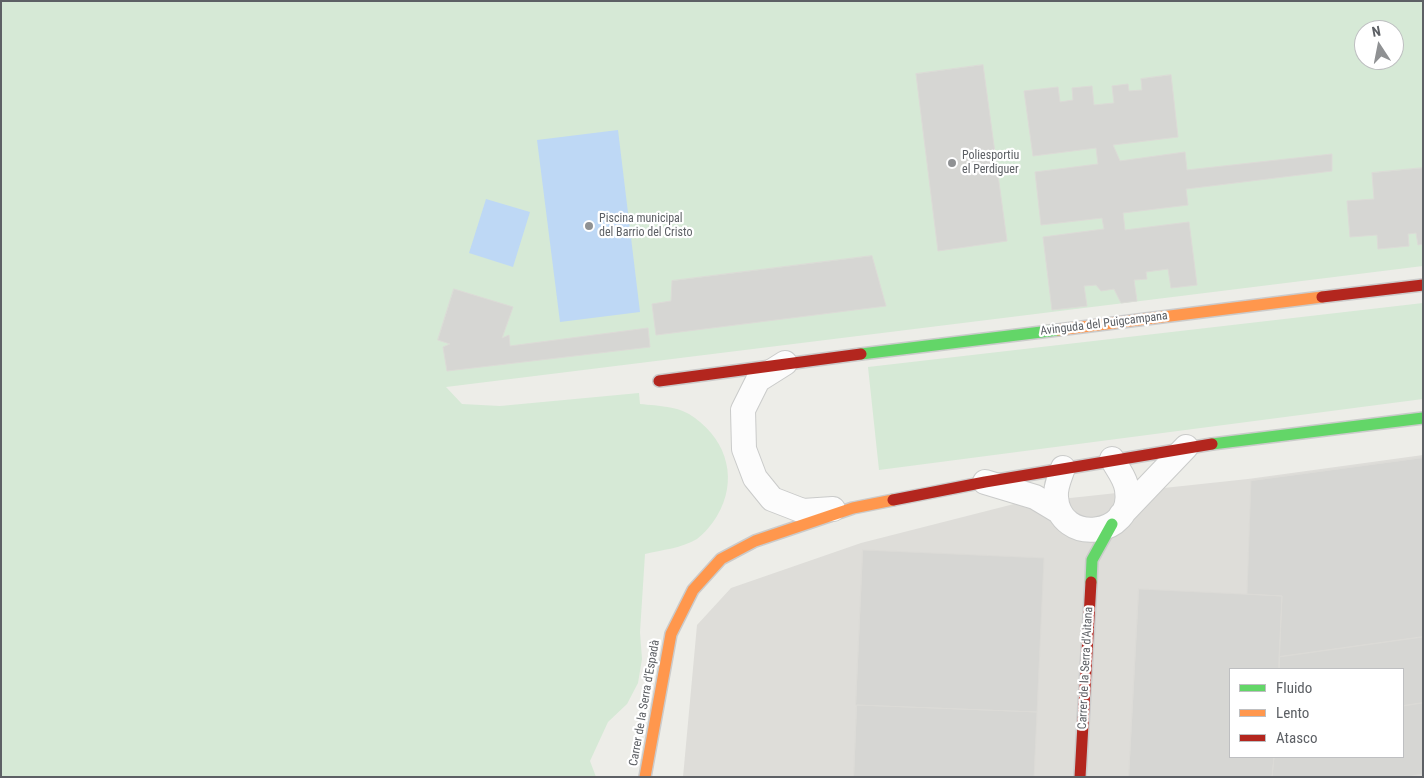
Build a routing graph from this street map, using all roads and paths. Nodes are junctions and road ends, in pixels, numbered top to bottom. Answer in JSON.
{"nodes":[{"id":1,"x":1423,"y":285,"type":"edge"},
{"id":2,"x":785,"y":363,"type":"junction"},
{"id":3,"x":659,"y":380,"type":"dead end"},
{"id":4,"x":1418,"y":422,"type":"edge"},
{"id":5,"x":1186,"y":447,"type":"junction"},
{"id":6,"x":1112,"y":459,"type":"junction"},
{"id":7,"x":1063,"y":468,"type":"junction"},
{"id":8,"x":984,"y":482,"type":"junction"},
{"id":9,"x":853,"y":508,"type":"junction"},
{"id":10,"x":1066,"y":519,"type":"junction"},
{"id":11,"x":1116,"y":519,"type":"junction"},
{"id":12,"x":721,"y":559,"type":"joint"},
{"id":13,"x":1092,"y":560,"type":"junction"},
{"id":14,"x":645,"y":777,"type":"edge"},
{"id":15,"x":1080,"y":777,"type":"edge"}],
"edges":[{"from":1,"to":2,"type":"street","name":"Avinguda del Puigcampana"},
{"from":2,"to":3,"type":"street","name":"Avinguda del Puigcampana"},
{"from":2,"to":9,"type":"street","name":"Avinguda del Puigcampana"},
{"from":4,"to":5,"type":"street","name":"Avinguda del Puigcampana"},
{"from":5,"to":6,"type":"street","name":"Avinguda del Puigcampana"},
{"from":5,"to":11,"type":"street","name":"Carrer de la Serra d'Aitana"},
{"from":6,"to":7,"type":"street","name":"Avinguda del Puigcampana"},
{"from":6,"to":11,"type":"street"},
{"from":7,"to":8,"type":"street","name":"Avinguda del Puigcampana"},
{"from":7,"to":10,"type":"street"},
{"from":8,"to":9,"type":"street","name":"Avinguda del Puigcampana"},
{"from":8,"to":10,"type":"street"},
{"from":9,"to":12,"type":"street","name":"Avinguda del Puigcampana"},
{"from":10,"to":11,"type":"street"},
{"from":10,"to":13,"type":"street"},
{"from":11,"to":13,"type":"street","name":"Carrer de la Serra d'Aitana"},
{"from":12,"to":14,"type":"street","name":"Carrer de la Serra d'Espadà"},
{"from":13,"to":15,"type":"street","name":"Carrer de la Serra d'Aitana"}]}
